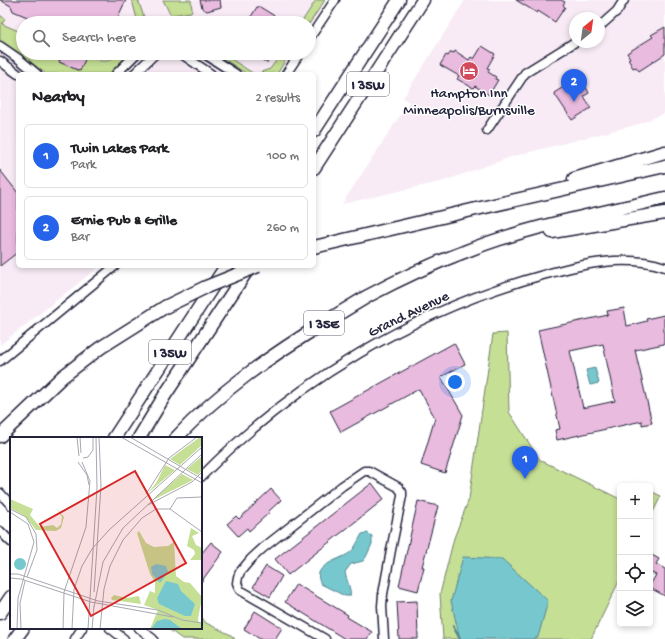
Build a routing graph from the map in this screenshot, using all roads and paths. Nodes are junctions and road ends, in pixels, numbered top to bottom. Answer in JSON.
{"nodes":[{"id":1,"x":335,"y":0,"type":"edge"},
{"id":2,"x":399,"y":0,"type":"edge"},
{"id":3,"x":422,"y":0,"type":"edge"},
{"id":4,"x":624,"y":0,"type":"edge"},
{"id":5,"x":605,"y":22,"type":"edge"},
{"id":6,"x":316,"y":28,"type":"edge"},
{"id":7,"x":0,"y":46,"type":"edge"},
{"id":8,"x":569,"y":46,"type":"edge"},
{"id":9,"x":16,"y":56,"type":"edge"},
{"id":10,"x":21,"y":60,"type":"edge"},
{"id":11,"x":130,"y":60,"type":"edge"},
{"id":12,"x":149,"y":60,"type":"edge"},
{"id":13,"x":190,"y":60,"type":"edge"},
{"id":14,"x":214,"y":60,"type":"edge"},
{"id":15,"x":295,"y":60,"type":"edge"},
{"id":16,"x":0,"y":61,"type":"edge"},
{"id":17,"x":35,"y":72,"type":"edge"},
{"id":18,"x":118,"y":72,"type":"edge"},
{"id":19,"x":136,"y":72,"type":"edge"},
{"id":20,"x":208,"y":72,"type":"edge"},
{"id":21,"x":233,"y":72,"type":"edge"},
{"id":22,"x":287,"y":72,"type":"edge"},
{"id":23,"x":16,"y":73,"type":"edge"},
{"id":24,"x":316,"y":128,"type":"edge"},
{"id":25,"x":487,"y":130,"type":"dead end"},
{"id":26,"x":665,"y":152,"type":"edge"},
{"id":27,"x":316,"y":165,"type":"edge"},
{"id":28,"x":665,"y":166,"type":"edge"},
{"id":29,"x":665,"y":198,"type":"edge"},
{"id":30,"x":472,"y":210,"type":"junction"},
{"id":31,"x":665,"y":213,"type":"edge"},
{"id":32,"x":493,"y":242,"type":"junction"},
{"id":33,"x":316,"y":247,"type":"edge"},
{"id":34,"x":665,"y":267,"type":"edge"},
{"id":35,"x":113,"y":268,"type":"edge"},
{"id":36,"x":225,"y":268,"type":"edge"},
{"id":37,"x":249,"y":268,"type":"edge"},
{"id":38,"x":253,"y":268,"type":"edge"},
{"id":39,"x":0,"y":361,"type":"edge"},
{"id":40,"x":0,"y":436,"type":"edge"},
{"id":41,"x":115,"y":437,"type":"edge"},
{"id":42,"x":140,"y":437,"type":"edge"},
{"id":43,"x":177,"y":437,"type":"edge"},
{"id":44,"x":202,"y":476,"type":"edge"},
{"id":45,"x":0,"y":493,"type":"edge"},
{"id":46,"x":10,"y":504,"type":"edge"},
{"id":47,"x":0,"y":531,"type":"edge"},
{"id":48,"x":10,"y":541,"type":"edge"},
{"id":49,"x":10,"y":599,"type":"edge"},
{"id":50,"x":0,"y":614,"type":"edge"},
{"id":51,"x":21,"y":629,"type":"edge"},
{"id":52,"x":81,"y":629,"type":"edge"},
{"id":53,"x":111,"y":629,"type":"edge"},
{"id":54,"x":140,"y":629,"type":"edge"},
{"id":55,"x":15,"y":639,"type":"edge"},
{"id":56,"x":75,"y":639,"type":"edge"},
{"id":57,"x":124,"y":639,"type":"edge"},
{"id":58,"x":153,"y":639,"type":"edge"},
{"id":59,"x":324,"y":639,"type":"edge"},
{"id":60,"x":384,"y":639,"type":"edge"}],
"edges":[{"from":1,"to":6,"type":"street"},
{"from":2,"to":24,"type":"highway","number":"I 35W"},
{"from":3,"to":27,"type":"highway","number":"I 35W"},
{"from":4,"to":5,"type":"street"},
{"from":7,"to":9,"type":"street"},
{"from":8,"to":25,"type":"street"},
{"from":10,"to":17,"type":"street"},
{"from":11,"to":18,"type":"street"},
{"from":12,"to":19,"type":"street"},
{"from":13,"to":20,"type":"street"},
{"from":14,"to":21,"type":"street"},
{"from":15,"to":22,"type":"street"},
{"from":16,"to":23,"type":"street"},
{"from":26,"to":30,"type":"highway"},
{"from":28,"to":30,"type":"highway"},
{"from":29,"to":32,"type":"highway","number":"I 35E"},
{"from":30,"to":33,"type":"highway"},
{"from":31,"to":32,"type":"highway"},
{"from":32,"to":43,"type":"highway","number":"I 35E"},
{"from":34,"to":44,"type":"street","name":"Grand Avenue"},
{"from":35,"to":39,"type":"street"},
{"from":36,"to":41,"type":"highway","number":"I 35W"},
{"from":37,"to":42,"type":"highway","number":"I 35W"},
{"from":38,"to":40,"type":"highway","bridge":true},
{"from":45,"to":46,"type":"street"},
{"from":47,"to":48,"type":"street"},
{"from":49,"to":50,"type":"highway"},
{"from":51,"to":55,"type":"highway"},
{"from":52,"to":56,"type":"street"},
{"from":53,"to":57,"type":"street"},
{"from":54,"to":58,"type":"street"},
{"from":59,"to":60,"type":"street"}]}
